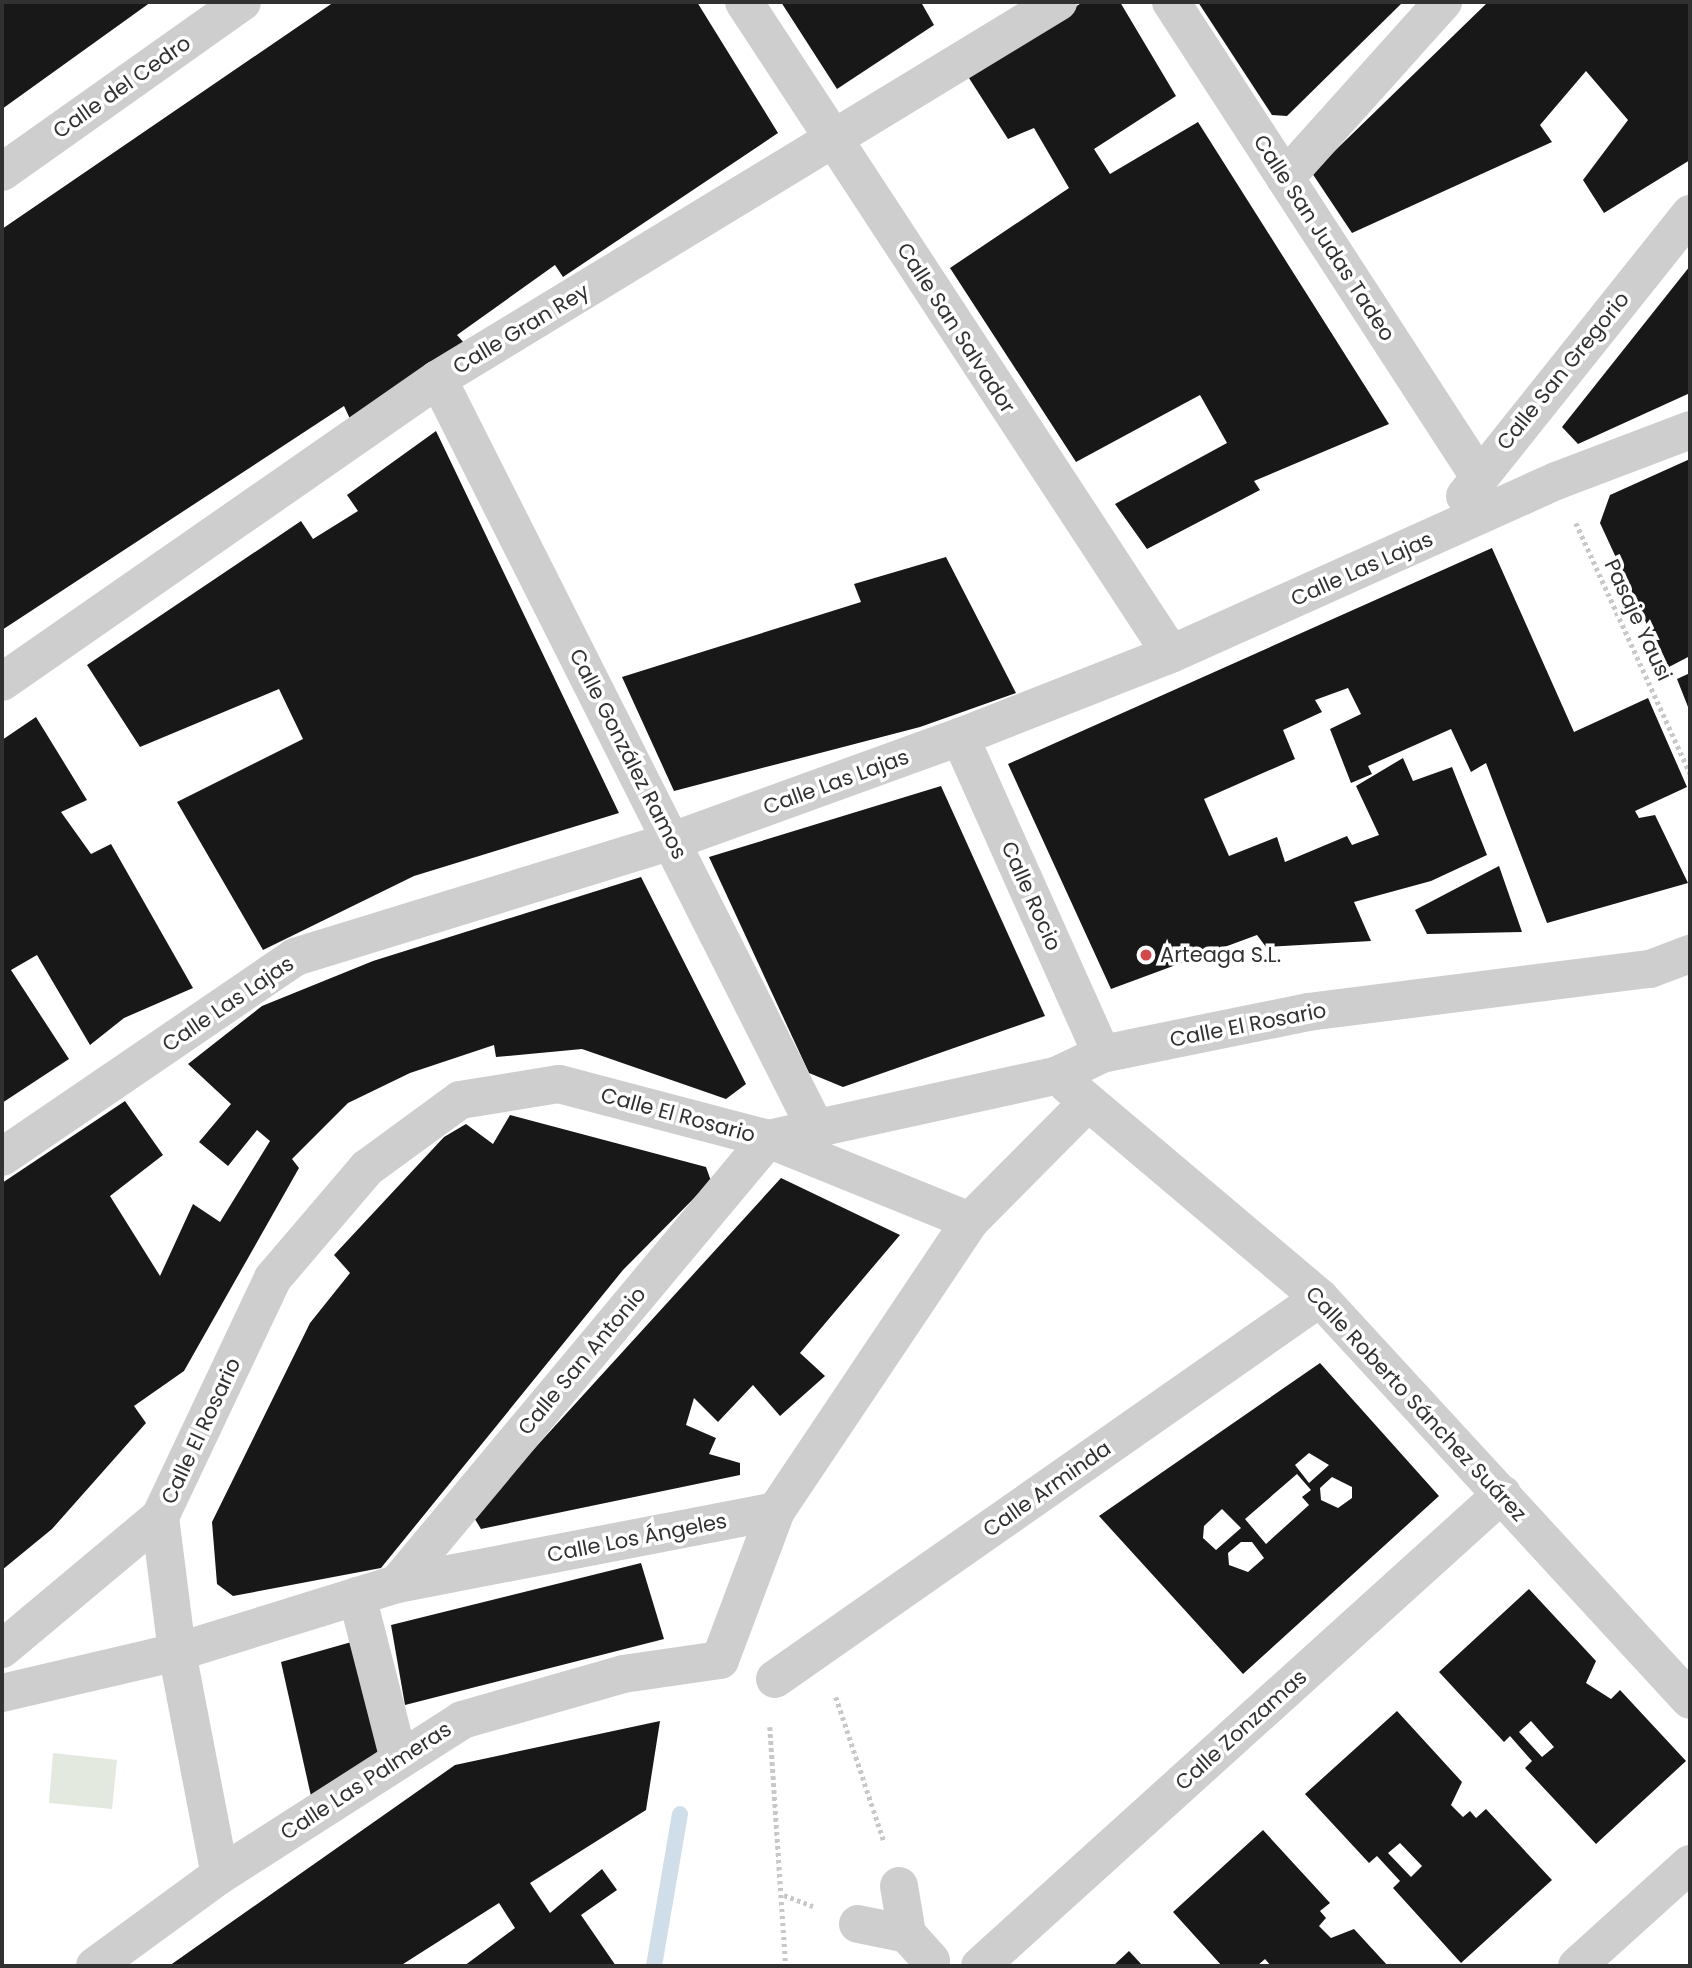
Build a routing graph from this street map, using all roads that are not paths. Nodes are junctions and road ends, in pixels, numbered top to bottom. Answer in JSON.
{"nodes":[{"id":1,"x":242,"y":2,"type":"edge"},
{"id":2,"x":744,"y":2,"type":"edge"},
{"id":3,"x":1058,"y":2,"type":"edge"},
{"id":4,"x":1171,"y":2,"type":"edge"},
{"id":5,"x":1443,"y":2,"type":"edge"},
{"id":6,"x":833,"y":141,"type":"junction"},
{"id":7,"x":2,"y":172,"type":"edge"},
{"id":8,"x":1285,"y":178,"type":"junction"},
{"id":9,"x":1690,"y":214,"type":"edge"},
{"id":10,"x":438,"y":379,"type":"junction"},
{"id":11,"x":1690,"y":430,"type":"edge"},
{"id":12,"x":1478,"y":475,"type":"junction"},
{"id":13,"x":1443,"y":533,"type":"junction"},
{"id":14,"x":1171,"y":654,"type":"junction"},
{"id":15,"x":2,"y":682,"type":"edge"},
{"id":16,"x":960,"y":737,"type":"junction"},
{"id":17,"x":672,"y":841,"type":"junction"},
{"id":18,"x":1690,"y":954,"type":"edge"},
{"id":19,"x":1102,"y":1054,"type":"junction"},
{"id":20,"x":1058,"y":1075,"type":"junction"},
{"id":21,"x":1085,"y":1105,"type":"junction"},
{"id":22,"x":816,"y":1129,"type":"junction"},
{"id":23,"x":768,"y":1139,"type":"junction"},
{"id":24,"x":2,"y":1157,"type":"edge"},
{"id":25,"x":970,"y":1221,"type":"junction"},
{"id":26,"x":1320,"y":1298,"type":"junction"},
{"id":27,"x":1502,"y":1494,"type":"junction"},
{"id":28,"x":776,"y":1511,"type":"junction"},
{"id":29,"x":160,"y":1517,"type":"junction"},
{"id":30,"x":397,"y":1584,"type":"junction"},
{"id":31,"x":358,"y":1596,"type":"junction"},
{"id":32,"x":2,"y":1649,"type":"edge"},
{"id":33,"x":177,"y":1652,"type":"junction"},
{"id":34,"x":775,"y":1679,"type":"road end"},
{"id":35,"x":2,"y":1693,"type":"edge"},
{"id":36,"x":1690,"y":1700,"type":"edge"},
{"id":37,"x":399,"y":1760,"type":"junction"},
{"id":38,"x":1690,"y":1864,"type":"edge"},
{"id":39,"x":220,"y":1875,"type":"junction"},
{"id":40,"x":898,"y":1886,"type":"road end"},
{"id":41,"x":858,"y":1924,"type":"dead end"},
{"id":42,"x":94,"y":1966,"type":"edge"},
{"id":43,"x":980,"y":1966,"type":"edge"},
{"id":44,"x":1577,"y":1966,"type":"edge"}],
"edges":[{"from":1,"to":7,"type":"street","name":"Calle del Cedro"},
{"from":2,"to":6,"type":"street","name":"Calle San Salvador"},
{"from":3,"to":6,"type":"street","name":"Calle Gran Rey"},
{"from":4,"to":8,"type":"street","name":"Calle San Judas Tadeo"},
{"from":5,"to":8,"type":"street"},
{"from":6,"to":10,"type":"street","name":"Calle Gran Rey"},
{"from":6,"to":14,"type":"street","name":"Calle San Salvador"},
{"from":8,"to":12,"type":"street","name":"Calle San Judas Tadeo"},
{"from":9,"to":12,"type":"street","name":"Calle San Gregorio"},
{"from":10,"to":15,"type":"street","name":"Calle Gran Rey"},
{"from":10,"to":17,"type":"street","name":"Calle González Ramos"},
{"from":11,"to":13,"type":"street","name":"Calle Las Lajas"},
{"from":12,"to":13,"type":"street","name":"Calle San Gregorio"},
{"from":13,"to":14,"type":"street","name":"Calle Las Lajas"},
{"from":14,"to":16,"type":"street","name":"Calle Las Lajas"},
{"from":16,"to":17,"type":"street","name":"Calle Las Lajas"},
{"from":16,"to":19,"type":"street","name":"Calle Rocio"},
{"from":17,"to":22,"type":"street","name":"Calle González Ramos"},
{"from":17,"to":24,"type":"street","name":"Calle Las Lajas"},
{"from":18,"to":19,"type":"street","name":"Calle El Rosario"},
{"from":19,"to":20,"type":"street","name":"Calle El Rosario"},
{"from":20,"to":21,"type":"street","name":"Calle Roberto Sánchez Suárez"},
{"from":20,"to":22,"type":"street","name":"Calle El Rosario"},
{"from":21,"to":25,"type":"street"},
{"from":21,"to":26,"type":"street","name":"Calle Roberto Sánchez Suárez"},
{"from":22,"to":23,"type":"street","name":"Calle El Rosario"},
{"from":23,"to":25,"type":"street"},
{"from":23,"to":29,"type":"street","name":"Calle El Rosario"},
{"from":23,"to":30,"type":"street","name":"Calle San Antonio"},
{"from":25,"to":28,"type":"street"},
{"from":26,"to":27,"type":"street","name":"Calle Roberto Sánchez Suárez"},
{"from":26,"to":34,"type":"street","name":"Calle Arminda"},
{"from":27,"to":36,"type":"street","name":"Calle Roberto Sánchez Suárez"},
{"from":27,"to":43,"type":"street","name":"Calle Zonzamas"},
{"from":28,"to":30,"type":"street","name":"Calle Los Ángeles"},
{"from":28,"to":37,"type":"street","name":"Calle Las Palmeras"},
{"from":29,"to":32,"type":"street","name":"Calle El Rosario"},
{"from":29,"to":33,"type":"street"},
{"from":30,"to":31,"type":"street","name":"Calle Los Ángeles"},
{"from":31,"to":33,"type":"street","name":"Calle Los Ángeles"},
{"from":31,"to":37,"type":"street"},
{"from":33,"to":35,"type":"street","name":"Calle Los Ángeles"},
{"from":33,"to":39,"type":"street"},
{"from":37,"to":39,"type":"street","name":"Calle Las Palmeras"},
{"from":38,"to":44,"type":"street"},
{"from":39,"to":42,"type":"street","name":"Calle Las Palmeras"},
{"from":40,"to":41,"type":"street"}]}
